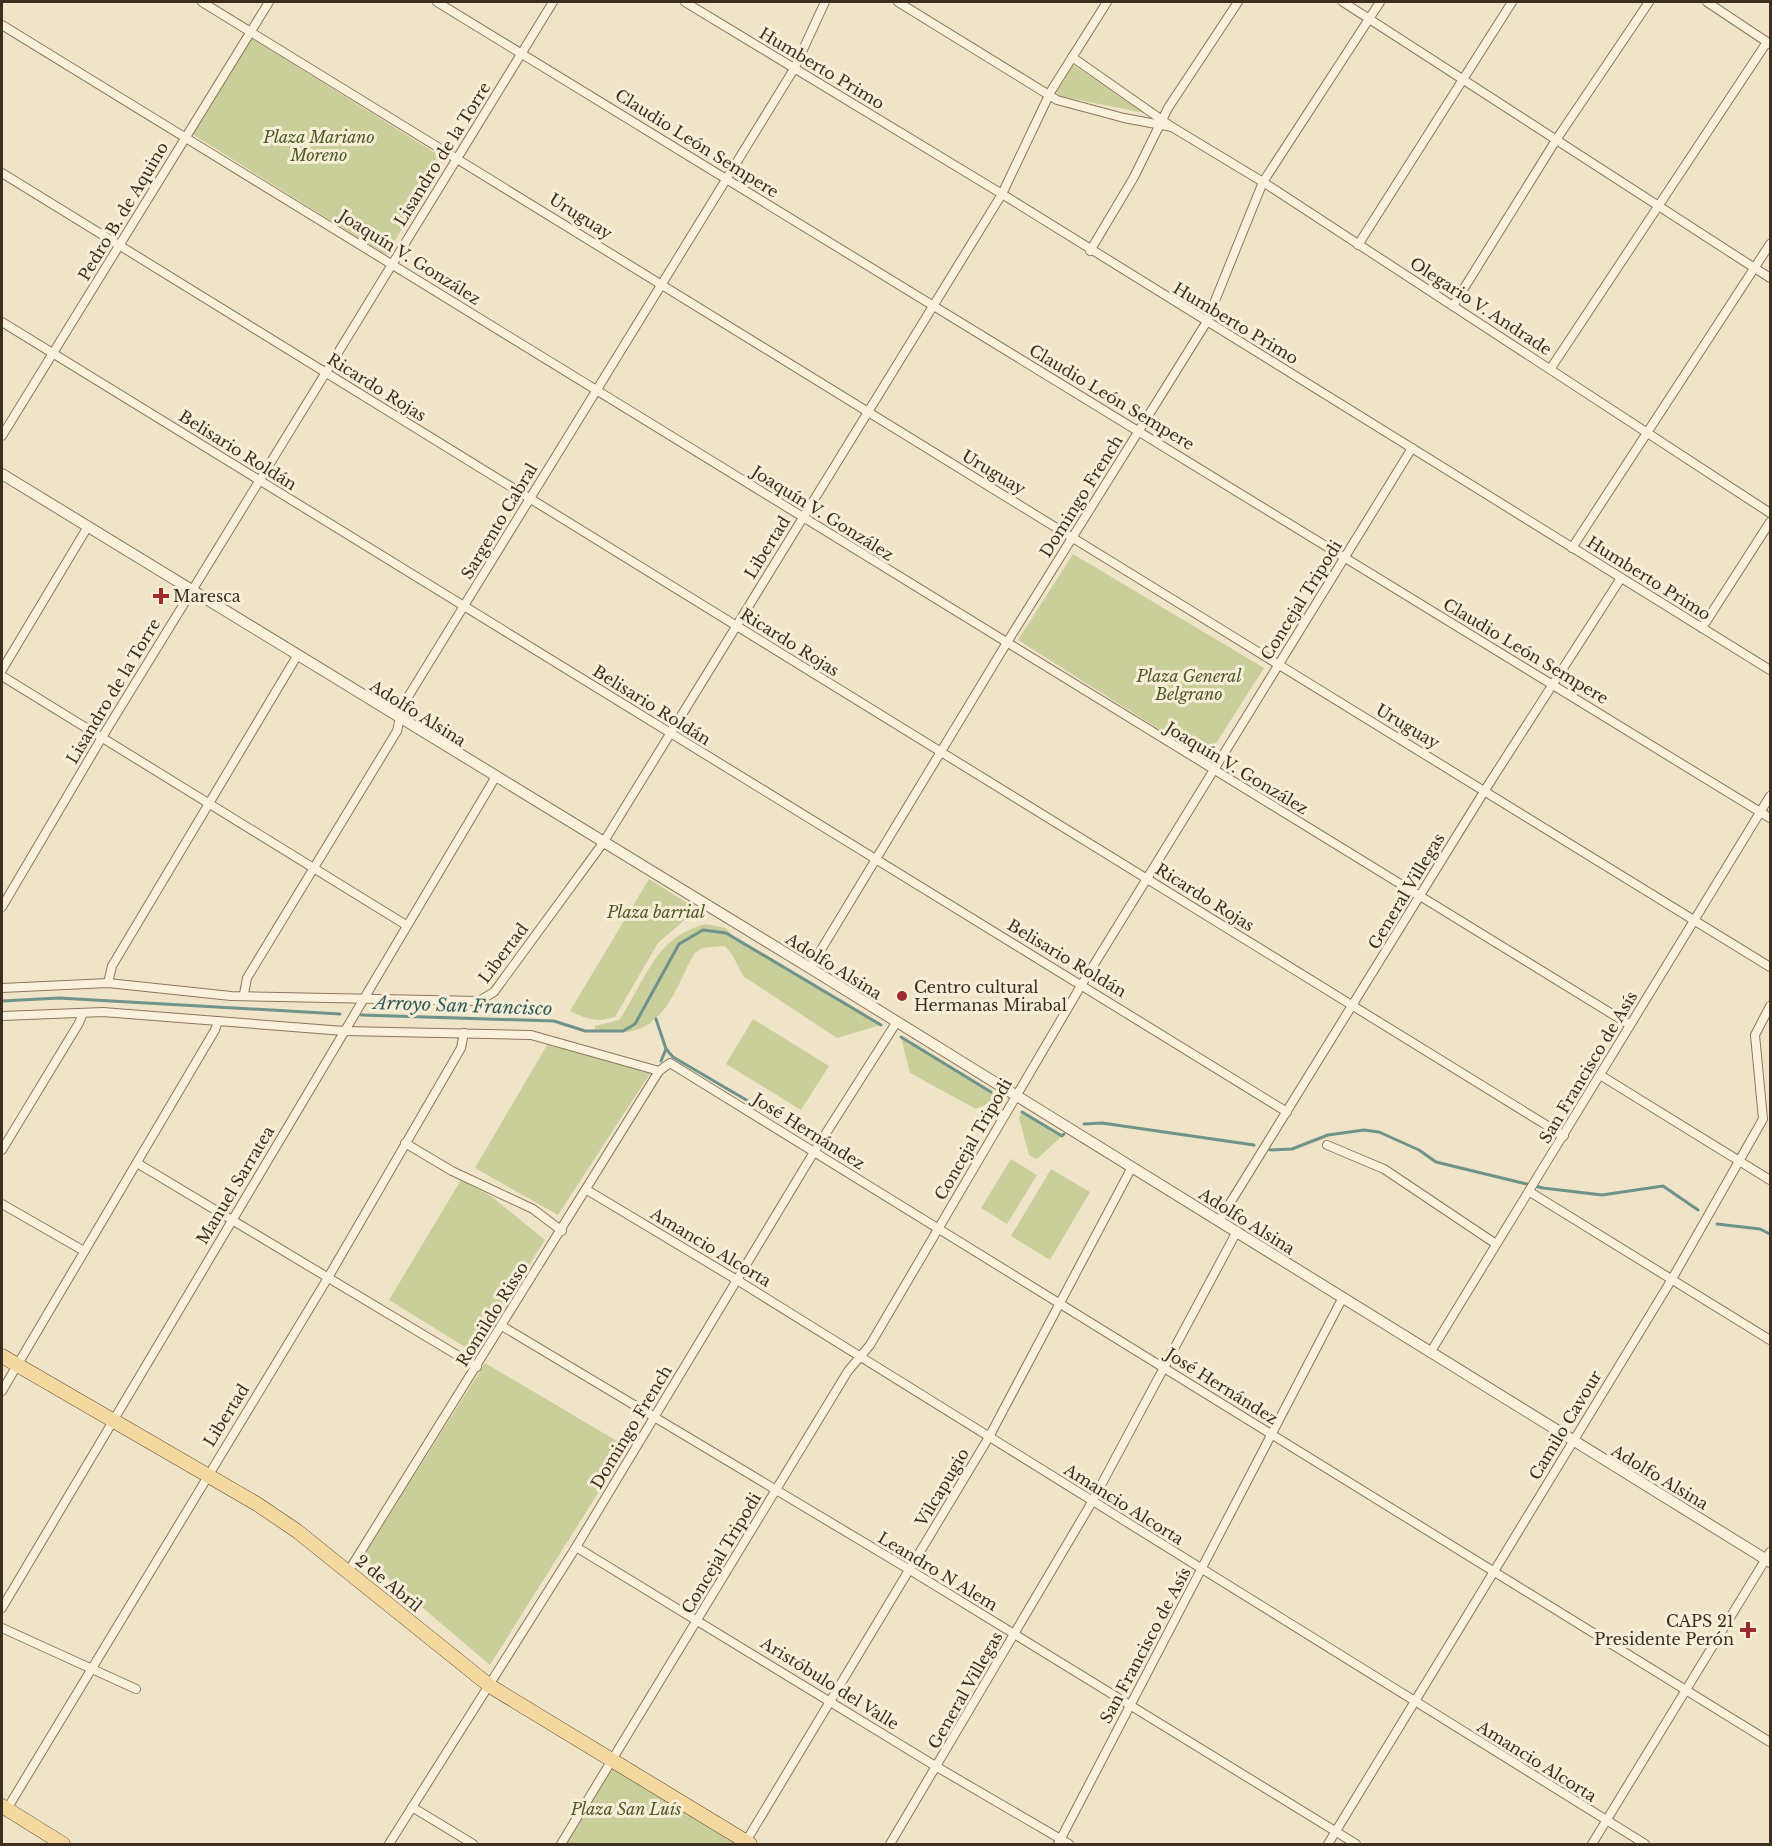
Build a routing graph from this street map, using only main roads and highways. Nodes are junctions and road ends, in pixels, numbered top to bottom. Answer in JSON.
{"nodes":[{"id":1,"x":2,"y":1356,"type":"edge"},
{"id":2,"x":4,"y":1808,"type":"edge"},
{"id":3,"x":747,"y":1844,"type":"edge"},
{"id":4,"x":63,"y":1845,"type":"edge"}],
"edges":[{"from":1,"to":3,"type":"main road","name":"2 de Abril"},
{"from":2,"to":4,"type":"main road"}]}
